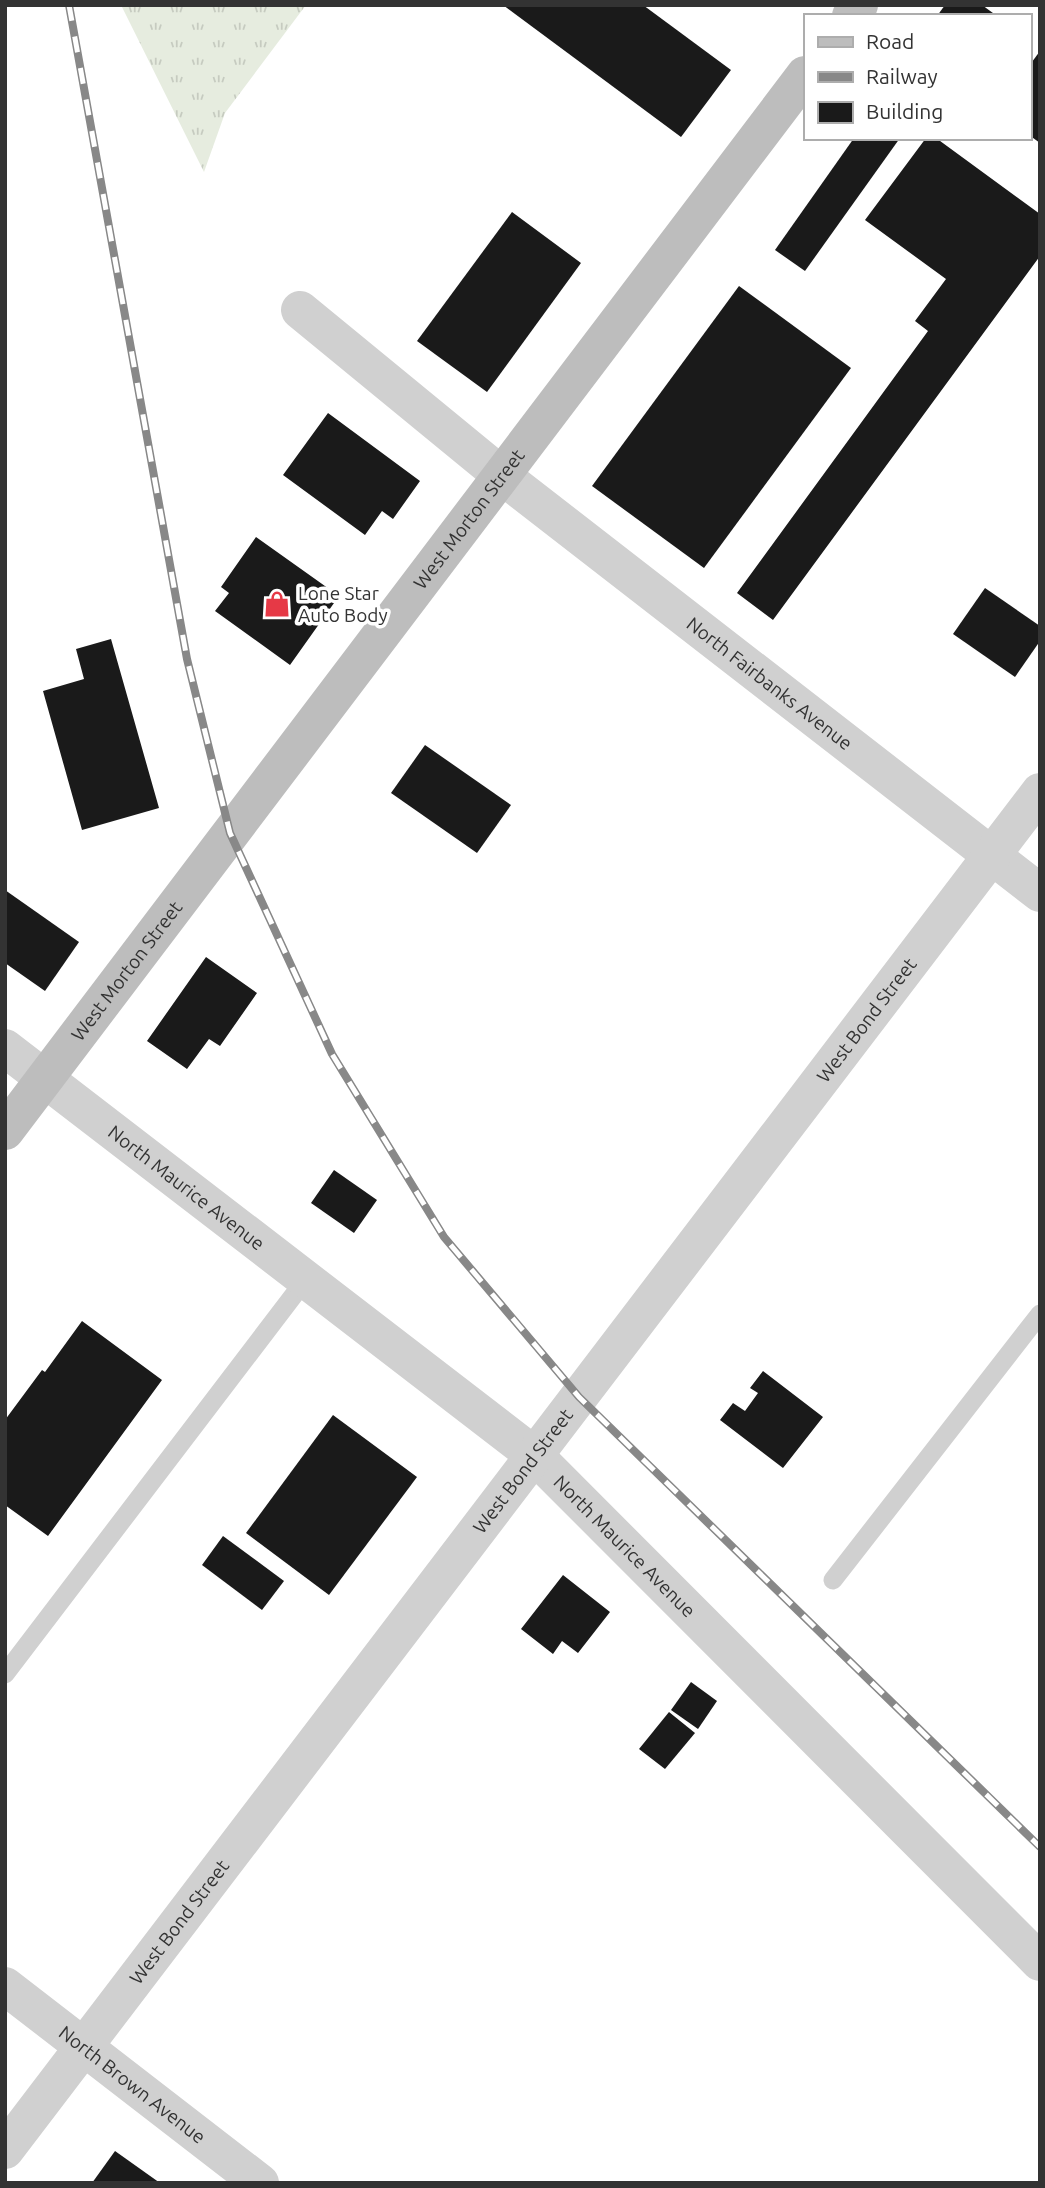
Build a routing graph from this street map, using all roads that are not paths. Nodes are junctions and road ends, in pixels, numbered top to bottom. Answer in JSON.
{"nodes":[{"id":1,"x":804,"y":76,"type":"edge"},
{"id":2,"x":300,"y":310,"type":"dead end"},
{"id":3,"x":501,"y":475,"type":"junction"},
{"id":4,"x":1040,"y":792,"type":"edge"},
{"id":5,"x":992,"y":855,"type":"junction"},
{"id":6,"x":1040,"y":892,"type":"edge"},
{"id":7,"x":5,"y":1048,"type":"edge"},
{"id":8,"x":45,"y":1079,"type":"junction"},
{"id":9,"x":5,"y":1131,"type":"edge"},
{"id":10,"x":306,"y":1279,"type":"junction"},
{"id":11,"x":1040,"y":1314,"type":"edge"},
{"id":12,"x":534,"y":1455,"type":"junction"},
{"id":13,"x":833,"y":1580,"type":"dead end"},
{"id":14,"x":5,"y":1674,"type":"edge"},
{"id":15,"x":1040,"y":1962,"type":"edge"},
{"id":16,"x":5,"y":1986,"type":"edge"},
{"id":17,"x":84,"y":2047,"type":"junction"},
{"id":18,"x":5,"y":2150,"type":"edge"},
{"id":19,"x":260,"y":2183,"type":"edge"}],
"edges":[{"from":1,"to":3,"type":"main road","name":"West Morton Street"},
{"from":2,"to":3,"type":"street","name":"North Fairbanks Avenue"},
{"from":3,"to":5,"type":"street","name":"North Fairbanks Avenue"},
{"from":3,"to":8,"type":"main road","name":"West Morton Street"},
{"from":4,"to":5,"type":"street","name":"West Bond Street"},
{"from":5,"to":6,"type":"street","name":"North Fairbanks Avenue"},
{"from":5,"to":12,"type":"street","name":"West Bond Street"},
{"from":7,"to":8,"type":"street","name":"North Maurice Avenue"},
{"from":8,"to":9,"type":"main road","name":"West Morton Street"},
{"from":8,"to":10,"type":"street","name":"North Maurice Avenue"},
{"from":10,"to":12,"type":"street","name":"North Maurice Avenue"},
{"from":10,"to":14,"type":"lane"},
{"from":11,"to":13,"type":"lane"},
{"from":12,"to":15,"type":"street","name":"North Maurice Avenue"},
{"from":12,"to":17,"type":"street","name":"West Bond Street"},
{"from":16,"to":17,"type":"street","name":"North Brown Avenue"},
{"from":17,"to":18,"type":"street","name":"West Bond Street"},
{"from":17,"to":19,"type":"street","name":"North Brown Avenue"}]}
